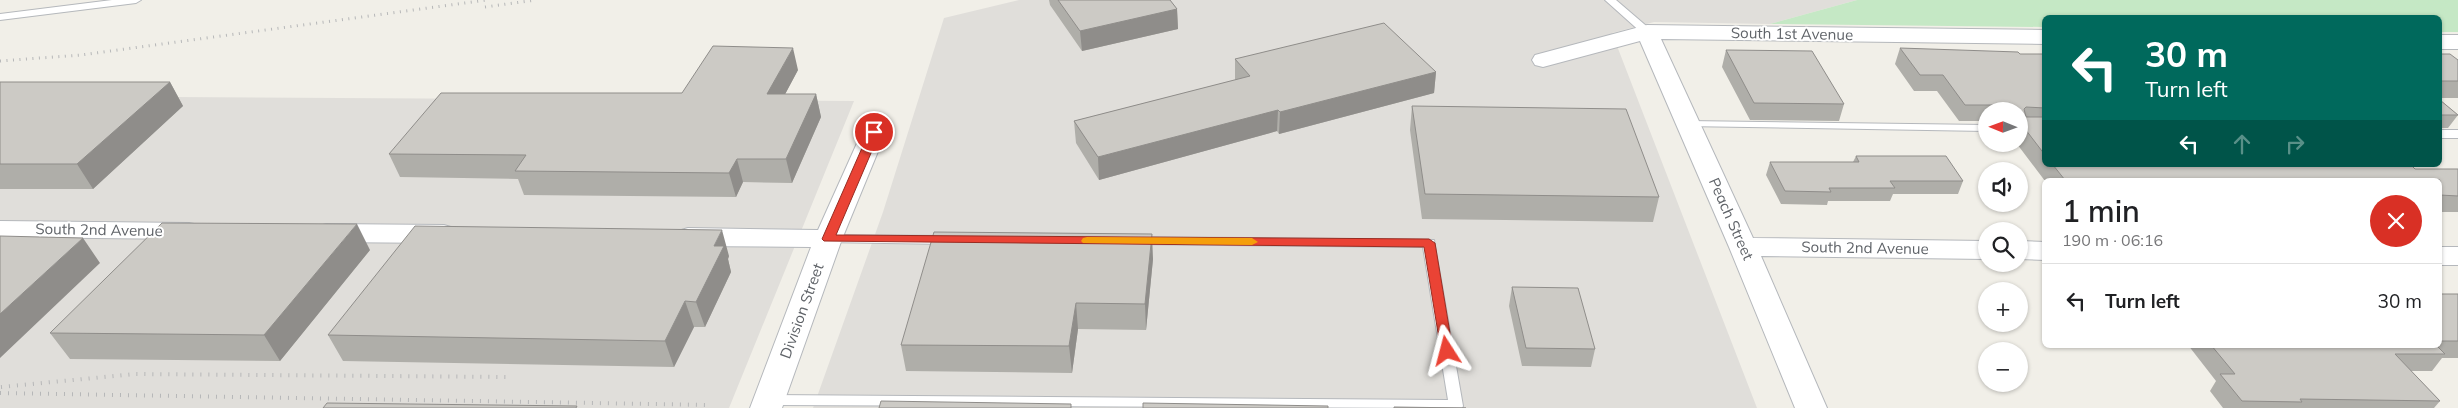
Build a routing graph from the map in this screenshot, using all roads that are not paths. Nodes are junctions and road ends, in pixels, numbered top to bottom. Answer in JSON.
{"nodes":[{"id":1,"x":136,"y":0,"type":"edge"},
{"id":2,"x":1610,"y":0,"type":"edge"},
{"id":3,"x":0,"y":17,"type":"edge"},
{"id":4,"x":1647,"y":32,"type":"junction"},
{"id":5,"x":2042,"y":37,"type":"edge"},
{"id":6,"x":2442,"y":42,"type":"edge"},
{"id":7,"x":2458,"y":42,"type":"edge"},
{"id":8,"x":1543,"y":60,"type":"dead end"},
{"id":9,"x":1688,"y":124,"type":"junction"},
{"id":10,"x":1978,"y":128,"type":"edge"},
{"id":11,"x":874,"y":132,"type":"dead end"},
{"id":12,"x":2442,"y":134,"type":"edge"},
{"id":13,"x":2458,"y":134,"type":"edge"},
{"id":14,"x":0,"y":229,"type":"edge"},
{"id":15,"x":210,"y":231,"type":"edge"},
{"id":16,"x":299,"y":232,"type":"edge"},
{"id":17,"x":469,"y":234,"type":"edge"},
{"id":18,"x":659,"y":237,"type":"edge"},
{"id":19,"x":828,"y":239,"type":"junction"},
{"id":20,"x":966,"y":240,"type":"edge"},
{"id":21,"x":1124,"y":241,"type":"edge"},
{"id":22,"x":1743,"y":247,"type":"junction"},
{"id":23,"x":1978,"y":250,"type":"edge"},
{"id":24,"x":2028,"y":250,"type":"edge"},
{"id":25,"x":2042,"y":251,"type":"edge"},
{"id":26,"x":2442,"y":256,"type":"edge"},
{"id":27,"x":2458,"y":256,"type":"edge"},
{"id":28,"x":768,"y":404,"type":"edge"},
{"id":29,"x":1811,"y":408,"type":"edge"}],
"edges":[{"from":1,"to":3,"type":"lane"},
{"from":2,"to":4,"type":"lane"},
{"from":4,"to":5,"type":"street","name":"South 1st Avenue"},
{"from":4,"to":8,"type":"street","name":"South 1st Avenue"},
{"from":4,"to":9,"type":"street","name":"Peach Street"},
{"from":6,"to":7,"type":"street"},
{"from":9,"to":10,"type":"lane"},
{"from":9,"to":22,"type":"street","name":"Peach Street"},
{"from":11,"to":19,"type":"street","name":"Division Street"},
{"from":12,"to":13,"type":"lane"},
{"from":14,"to":15,"type":"street","name":"South 2nd Avenue"},
{"from":16,"to":17,"type":"street"},
{"from":18,"to":19,"type":"street"},
{"from":19,"to":20,"type":"lane"},
{"from":19,"to":28,"type":"street","name":"Division Street"},
{"from":21,"to":28,"type":"lane"},
{"from":22,"to":23,"type":"street","name":"South 2nd Avenue"},
{"from":22,"to":29,"type":"street","name":"Peach Street"},
{"from":24,"to":25,"type":"street"},
{"from":26,"to":27,"type":"street"}]}
